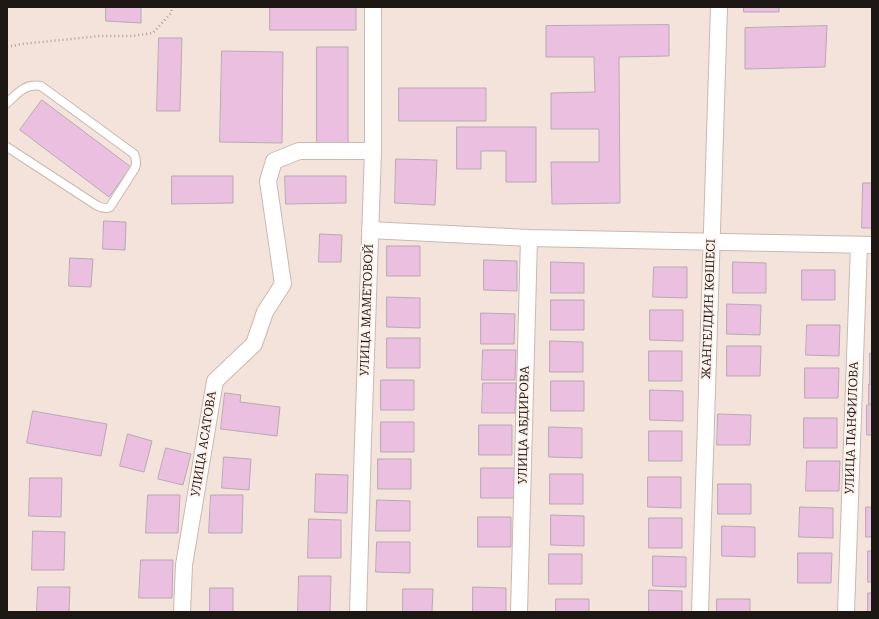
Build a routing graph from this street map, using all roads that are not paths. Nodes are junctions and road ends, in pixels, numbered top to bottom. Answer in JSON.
{"nodes":[{"id":1,"x":373,"y":7,"type":"edge"},
{"id":2,"x":719,"y":7,"type":"edge"},
{"id":3,"x":7,"y":103,"type":"edge"},
{"id":4,"x":7,"y":147,"type":"edge"},
{"id":5,"x":373,"y":150,"type":"junction"},
{"id":6,"x":370,"y":230,"type":"junction"},
{"id":7,"x":529,"y":238,"type":"junction"},
{"id":8,"x":711,"y":241,"type":"junction"},
{"id":9,"x":866,"y":245,"type":"edge"},
{"id":10,"x":182,"y":612,"type":"edge"},
{"id":11,"x":358,"y":612,"type":"edge"},
{"id":12,"x":519,"y":612,"type":"edge"},
{"id":13,"x":700,"y":612,"type":"edge"},
{"id":14,"x":846,"y":612,"type":"edge"}],
"edges":[{"from":1,"to":5,"type":"street","name":"УЛИЦА МАМЕТОВОЙ"},
{"from":2,"to":8,"type":"street","name":"ЖАНГЕЛДИН КӨШЕСІ"},
{"from":3,"to":4,"type":"lane"},
{"from":5,"to":6,"type":"street","name":"УЛИЦА МАМЕТОВОЙ"},
{"from":5,"to":10,"type":"street","name":"УЛИЦА АСАТОВА"},
{"from":6,"to":7,"type":"street"},
{"from":6,"to":11,"type":"street","name":"УЛИЦА МАМЕТОВОЙ"},
{"from":7,"to":8,"type":"street"},
{"from":7,"to":12,"type":"street","name":"УЛИЦА АБДИРОВА"},
{"from":8,"to":9,"type":"street"},
{"from":8,"to":13,"type":"street","name":"ЖАНГЕЛДИН КӨШЕСІ"},
{"from":9,"to":14,"type":"street","name":"УЛИЦА ПАНФИЛОВА"}]}
